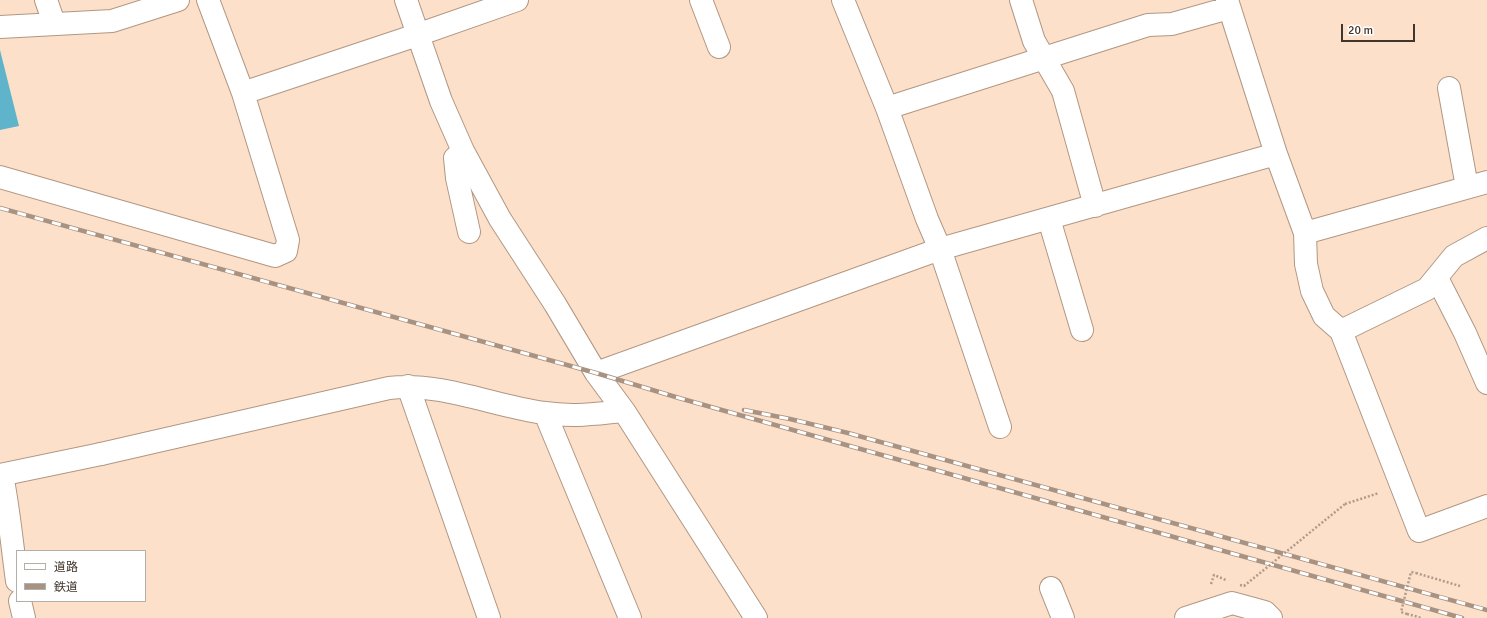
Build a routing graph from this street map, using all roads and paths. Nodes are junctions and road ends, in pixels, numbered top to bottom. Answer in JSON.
{"nodes":[{"id":1,"x":46,"y":0,"type":"edge"},
{"id":2,"x":178,"y":0,"type":"edge"},
{"id":3,"x":208,"y":0,"type":"edge"},
{"id":4,"x":406,"y":0,"type":"edge"},
{"id":5,"x":517,"y":0,"type":"edge"},
{"id":6,"x":701,"y":0,"type":"edge"},
{"id":7,"x":843,"y":0,"type":"edge"},
{"id":8,"x":1021,"y":0,"type":"edge"},
{"id":9,"x":1228,"y":4,"type":"edge"},
{"id":10,"x":54,"y":24,"type":"junction"},
{"id":11,"x":0,"y":27,"type":"edge"},
{"id":12,"x":417,"y":35,"type":"junction"},
{"id":13,"x":719,"y":47,"type":"dead end"},
{"id":14,"x":1042,"y":58,"type":"junction"},
{"id":15,"x":1449,"y":88,"type":"dead end"},
{"id":16,"x":243,"y":93,"type":"junction"},
{"id":17,"x":887,"y":108,"type":"junction"},
{"id":18,"x":463,"y":151,"type":"junction"},
{"id":19,"x":1276,"y":154,"type":"junction"},
{"id":20,"x":0,"y":177,"type":"edge"},
{"id":21,"x":1477,"y":185,"type":"edge"},
{"id":22,"x":1095,"y":206,"type":"junction"},
{"id":23,"x":1049,"y":219,"type":"junction"},
{"id":24,"x":469,"y":232,"type":"dead end"},
{"id":25,"x":1305,"y":233,"type":"junction"},
{"id":26,"x":1487,"y":238,"type":"edge"},
{"id":27,"x":940,"y":249,"type":"junction"},
{"id":28,"x":1438,"y":278,"type":"junction"},
{"id":29,"x":1082,"y":330,"type":"dead end"},
{"id":30,"x":1341,"y":331,"type":"junction"},
{"id":31,"x":596,"y":373,"type":"junction"},
{"id":32,"x":1487,"y":383,"type":"edge"},
{"id":33,"x":408,"y":386,"type":"junction"},
{"id":34,"x":624,"y":411,"type":"junction"},
{"id":35,"x":545,"y":413,"type":"junction"},
{"id":36,"x":1000,"y":427,"type":"dead end"},
{"id":37,"x":1,"y":475,"type":"edge"},
{"id":38,"x":1386,"y":490,"type":"dead end"},
{"id":39,"x":1487,"y":506,"type":"edge"},
{"id":40,"x":16,"y":575,"type":"edge"},
{"id":41,"x":1240,"y":585,"type":"dead end"},
{"id":42,"x":1460,"y":586,"type":"dead end"},
{"id":43,"x":1051,"y":588,"type":"dead end"},
{"id":44,"x":20,"y":602,"type":"edge"},
{"id":45,"x":1213,"y":614,"type":"edge"},
{"id":46,"x":24,"y":618,"type":"edge"},
{"id":47,"x":489,"y":618,"type":"edge"},
{"id":48,"x":630,"y":618,"type":"edge"},
{"id":49,"x":756,"y":618,"type":"edge"},
{"id":50,"x":1063,"y":618,"type":"edge"},
{"id":51,"x":1186,"y":618,"type":"edge"},
{"id":52,"x":1271,"y":618,"type":"edge"},
{"id":53,"x":1422,"y":618,"type":"edge"}],
"edges":[{"from":1,"to":10,"type":"street"},
{"from":2,"to":10,"type":"street"},
{"from":3,"to":16,"type":"street"},
{"from":4,"to":12,"type":"street"},
{"from":5,"to":12,"type":"street"},
{"from":6,"to":13,"type":"street"},
{"from":7,"to":17,"type":"street"},
{"from":8,"to":14,"type":"street"},
{"from":9,"to":14,"type":"street"},
{"from":9,"to":19,"type":"street"},
{"from":10,"to":11,"type":"street"},
{"from":12,"to":16,"type":"street"},
{"from":12,"to":18,"type":"street"},
{"from":14,"to":17,"type":"street"},
{"from":14,"to":22,"type":"street"},
{"from":15,"to":21,"type":"street"},
{"from":16,"to":20,"type":"street"},
{"from":17,"to":27,"type":"street"},
{"from":18,"to":24,"type":"street"},
{"from":18,"to":31,"type":"street"},
{"from":19,"to":22,"type":"street"},
{"from":19,"to":25,"type":"street"},
{"from":21,"to":25,"type":"street"},
{"from":22,"to":23,"type":"street"},
{"from":23,"to":27,"type":"street"},
{"from":23,"to":29,"type":"street"},
{"from":25,"to":30,"type":"street"},
{"from":26,"to":28,"type":"street"},
{"from":27,"to":31,"type":"street"},
{"from":27,"to":36,"type":"street"},
{"from":28,"to":30,"type":"street"},
{"from":28,"to":32,"type":"street"},
{"from":30,"to":39,"type":"street"},
{"from":31,"to":34,"type":"street"},
{"from":33,"to":35,"type":"street"},
{"from":33,"to":37,"type":"street"},
{"from":33,"to":47,"type":"street"},
{"from":34,"to":35,"type":"street"},
{"from":34,"to":49,"type":"street"},
{"from":35,"to":48,"type":"street"},
{"from":37,"to":40,"type":"street"},
{"from":38,"to":41,"type":"path","bridge":true},
{"from":42,"to":53,"type":"path","bridge":true},
{"from":43,"to":50,"type":"street"},
{"from":44,"to":46,"type":"street"},
{"from":45,"to":51,"type":"street"},
{"from":45,"to":52,"type":"street"}]}
